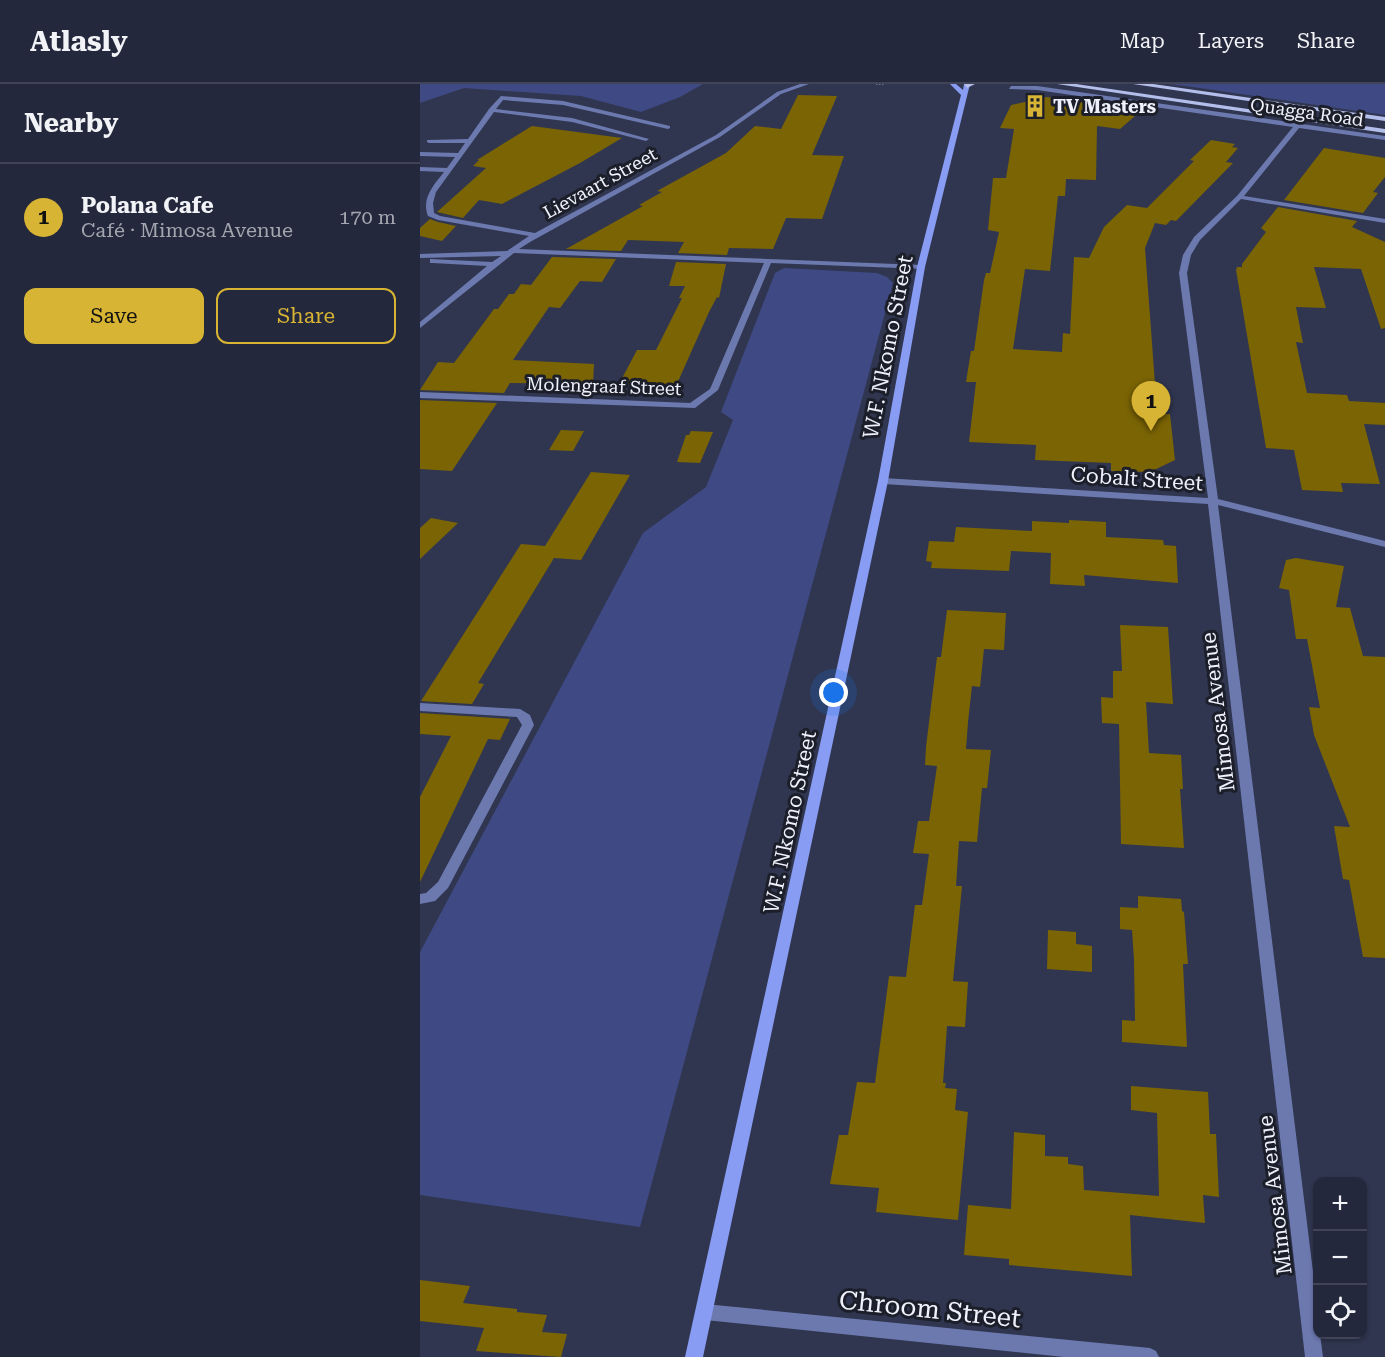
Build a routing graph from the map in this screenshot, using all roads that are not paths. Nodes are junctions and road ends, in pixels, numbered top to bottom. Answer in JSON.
{"nodes":[{"id":1,"x":806,"y":84,"type":"edge"},
{"id":2,"x":953,"y":84,"type":"edge"},
{"id":3,"x":1061,"y":84,"type":"edge"},
{"id":4,"x":1137,"y":84,"type":"edge"},
{"id":5,"x":968,"y":85,"type":"edge"},
{"id":6,"x":1011,"y":88,"type":"dead end"},
{"id":7,"x":965,"y":95,"type":"junction"},
{"id":8,"x":1311,"y":109,"type":"junction"},
{"id":9,"x":491,"y":110,"type":"junction"},
{"id":10,"x":1385,"y":120,"type":"edge"},
{"id":11,"x":1300,"y":122,"type":"junction"},
{"id":12,"x":668,"y":127,"type":"dead end"},
{"id":13,"x":1385,"y":131,"type":"edge"},
{"id":14,"x":1385,"y":138,"type":"edge"},
{"id":15,"x":646,"y":139,"type":"dead end"},
{"id":16,"x":429,"y":141,"type":"dead end"},
{"id":17,"x":468,"y":141,"type":"junction"},
{"id":18,"x":420,"y":154,"type":"edge"},
{"id":19,"x":458,"y":155,"type":"junction"},
{"id":20,"x":420,"y":169,"type":"edge"},
{"id":21,"x":448,"y":170,"type":"junction"},
{"id":22,"x":1239,"y":197,"type":"junction"},
{"id":23,"x":420,"y":210,"type":"edge"},
{"id":24,"x":430,"y":210,"type":"junction"},
{"id":25,"x":1385,"y":221,"type":"edge"},
{"id":26,"x":546,"y":229,"type":"junction"},
{"id":27,"x":535,"y":235,"type":"junction"},
{"id":28,"x":511,"y":252,"type":"junction"},
{"id":29,"x":420,"y":258,"type":"edge"},
{"id":30,"x":768,"y":262,"type":"junction"},
{"id":31,"x":494,"y":264,"type":"junction"},
{"id":32,"x":921,"y":267,"type":"junction"},
{"id":33,"x":420,"y":326,"type":"edge"},
{"id":34,"x":420,"y":395,"type":"edge"},
{"id":35,"x":882,"y":481,"type":"junction"},
{"id":36,"x":1213,"y":501,"type":"junction"},
{"id":37,"x":1385,"y":544,"type":"edge"},
{"id":38,"x":420,"y":707,"type":"edge"},
{"id":39,"x":420,"y":899,"type":"edge"},
{"id":40,"x":705,"y":1312,"type":"junction"},
{"id":41,"x":694,"y":1357,"type":"edge"},
{"id":42,"x":1150,"y":1357,"type":"edge"},
{"id":43,"x":1314,"y":1357,"type":"edge"}],
"edges":[{"from":1,"to":26,"type":"street","name":"Lievaart Street"},
{"from":2,"to":7,"type":"main road"},
{"from":3,"to":11,"type":"main road","name":"Quagga Road"},
{"from":4,"to":8,"type":"main road","name":"Quagga Road"},
{"from":5,"to":7,"type":"main road","name":"W.F. Nkomo Street"},
{"from":6,"to":11,"type":"street","name":"Quagga Road"},
{"from":7,"to":32,"type":"main road","name":"W.F. Nkomo Street"},
{"from":8,"to":10,"type":"main road","name":"Quagga Road"},
{"from":8,"to":11,"type":"street","name":"Mimosa Avenue"},
{"from":9,"to":12,"type":"street"},
{"from":9,"to":15,"type":"street"},
{"from":9,"to":17,"type":"street"},
{"from":11,"to":13,"type":"main road","name":"Quagga Road"},
{"from":11,"to":14,"type":"street","name":"Quagga Road"},
{"from":11,"to":22,"type":"street","name":"Mimosa Avenue"},
{"from":16,"to":17,"type":"street"},
{"from":17,"to":19,"type":"street"},
{"from":18,"to":19,"type":"street"},
{"from":19,"to":21,"type":"street"},
{"from":20,"to":21,"type":"street"},
{"from":21,"to":24,"type":"street"},
{"from":22,"to":25,"type":"street"},
{"from":22,"to":36,"type":"street","name":"Mimosa Avenue"},
{"from":23,"to":24,"type":"street"},
{"from":24,"to":26,"type":"street"},
{"from":24,"to":27,"type":"street"},
{"from":26,"to":27,"type":"street","name":"Lievaart Street"},
{"from":27,"to":28,"type":"street","name":"Lievaart Street"},
{"from":28,"to":29,"type":"street"},
{"from":28,"to":30,"type":"street"},
{"from":28,"to":31,"type":"street","name":"Lievaart Street"},
{"from":29,"to":31,"type":"street"},
{"from":30,"to":32,"type":"street"},
{"from":30,"to":34,"type":"street","name":"Molengraaf Street"},
{"from":31,"to":33,"type":"street","name":"Lievaart Street"},
{"from":32,"to":35,"type":"main road","name":"W.F. Nkomo Street"},
{"from":35,"to":36,"type":"street","name":"Cobalt Street"},
{"from":35,"to":40,"type":"main road","name":"W.F. Nkomo Street"},
{"from":36,"to":37,"type":"street","name":"Cobalt Street"},
{"from":36,"to":43,"type":"street","name":"Mimosa Avenue"},
{"from":38,"to":39,"type":"street"},
{"from":40,"to":41,"type":"main road","name":"W.F. Nkomo Street"},
{"from":40,"to":42,"type":"street","name":"Chroom Street"}]}
